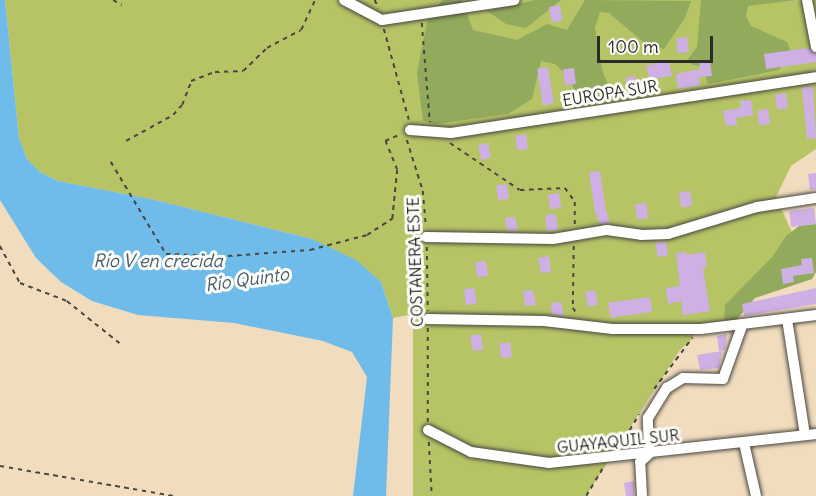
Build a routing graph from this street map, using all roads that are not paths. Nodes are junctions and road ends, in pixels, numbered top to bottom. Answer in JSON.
{"nodes":[{"id":1,"x":344,"y":0,"type":"edge"},
{"id":2,"x":515,"y":0,"type":"edge"},
{"id":3,"x":807,"y":0,"type":"edge"},
{"id":4,"x":816,"y":47,"type":"edge"},
{"id":5,"x":816,"y":77,"type":"edge"},
{"id":6,"x":410,"y":130,"type":"road end"},
{"id":7,"x":816,"y":198,"type":"edge"},
{"id":8,"x":426,"y":237,"type":"road end"},
{"id":9,"x":816,"y":315,"type":"edge"},
{"id":10,"x":428,"y":319,"type":"road end"},
{"id":11,"x":787,"y":319,"type":"junction"},
{"id":12,"x":742,"y":326,"type":"junction"},
{"id":13,"x":428,"y":430,"type":"road end"},
{"id":14,"x":811,"y":434,"type":"edge"},
{"id":15,"x":744,"y":443,"type":"junction"},
{"id":16,"x":649,"y":453,"type":"junction"},
{"id":17,"x":642,"y":496,"type":"edge"},
{"id":18,"x":756,"y":496,"type":"edge"}],
"edges":[{"from":1,"to":2,"type":"street"},
{"from":3,"to":4,"type":"street"},
{"from":5,"to":6,"type":"street","name":"EUROPA SUR"},
{"from":7,"to":8,"type":"street"},
{"from":9,"to":11,"type":"street"},
{"from":10,"to":12,"type":"street"},
{"from":11,"to":12,"type":"street"},
{"from":11,"to":14,"type":"street"},
{"from":12,"to":16,"type":"street"},
{"from":13,"to":16,"type":"street","name":"GUAYAQUIL SUR"},
{"from":14,"to":15,"type":"street","name":"GUAYAQUIL SUR"},
{"from":15,"to":16,"type":"street","name":"GUAYAQUIL SUR"},
{"from":15,"to":18,"type":"street"},
{"from":16,"to":17,"type":"street"}]}
